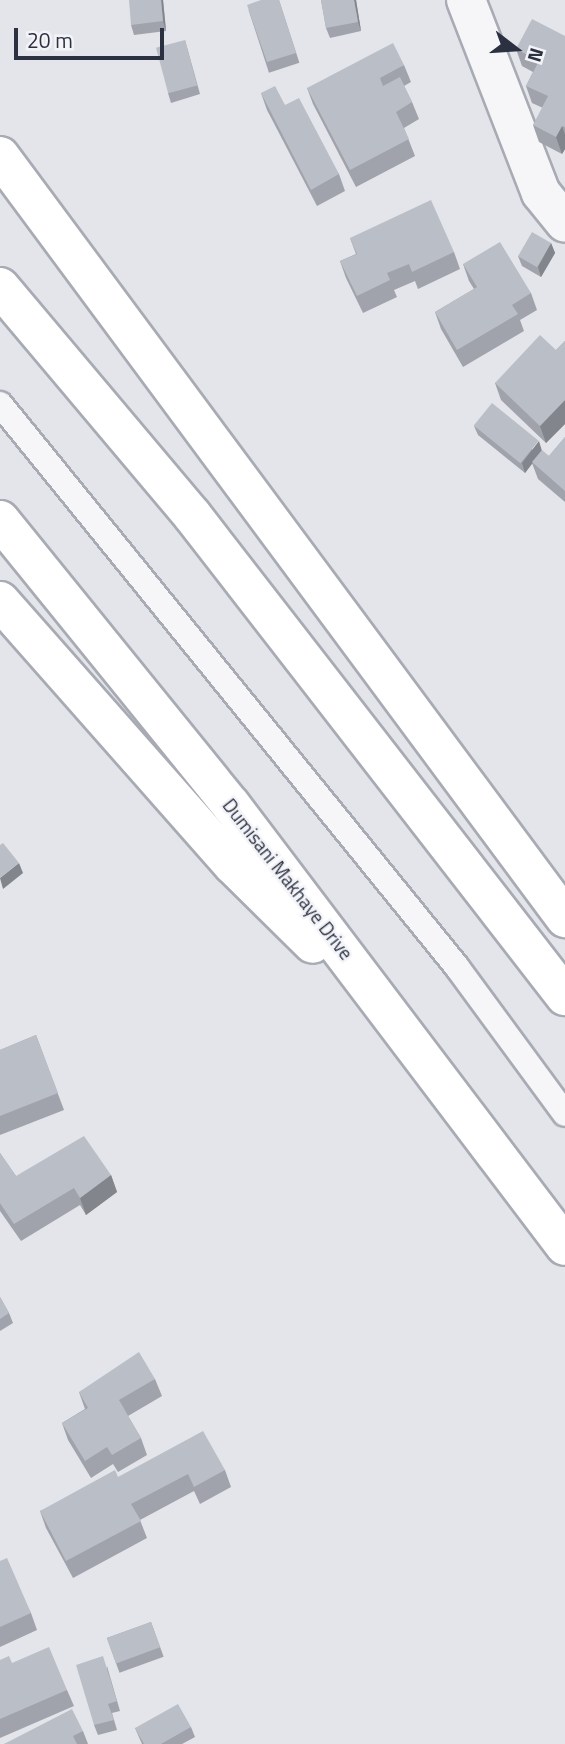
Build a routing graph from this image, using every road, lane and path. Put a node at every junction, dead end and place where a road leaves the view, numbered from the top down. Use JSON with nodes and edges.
{"nodes":[{"id":1,"x":466,"y":0,"type":"edge"},
{"id":2,"x":0,"y":156,"type":"edge"},
{"id":3,"x":565,"y":223,"type":"edge"},
{"id":4,"x":0,"y":286,"type":"edge"},
{"id":5,"x":0,"y":404,"type":"edge"},
{"id":6,"x":0,"y":520,"type":"edge"},
{"id":7,"x":0,"y":601,"type":"edge"},
{"id":8,"x":565,"y":918,"type":"edge"},
{"id":9,"x":565,"y":996,"type":"edge"},
{"id":10,"x":424,"y":1055,"type":"junction"},
{"id":11,"x":565,"y":1114,"type":"edge"},
{"id":12,"x":565,"y":1247,"type":"edge"}],
"edges":[{"from":1,"to":3,"type":"street"},
{"from":2,"to":8,"type":"main road"},
{"from":4,"to":9,"type":"main road"},
{"from":5,"to":11,"type":"lane"},
{"from":6,"to":10,"type":"main road","name":"Dumisani Makhaye Drive"},
{"from":7,"to":10,"type":"main road"},
{"from":10,"to":12,"type":"main road","name":"Dumisani Makhaye Drive"}]}
